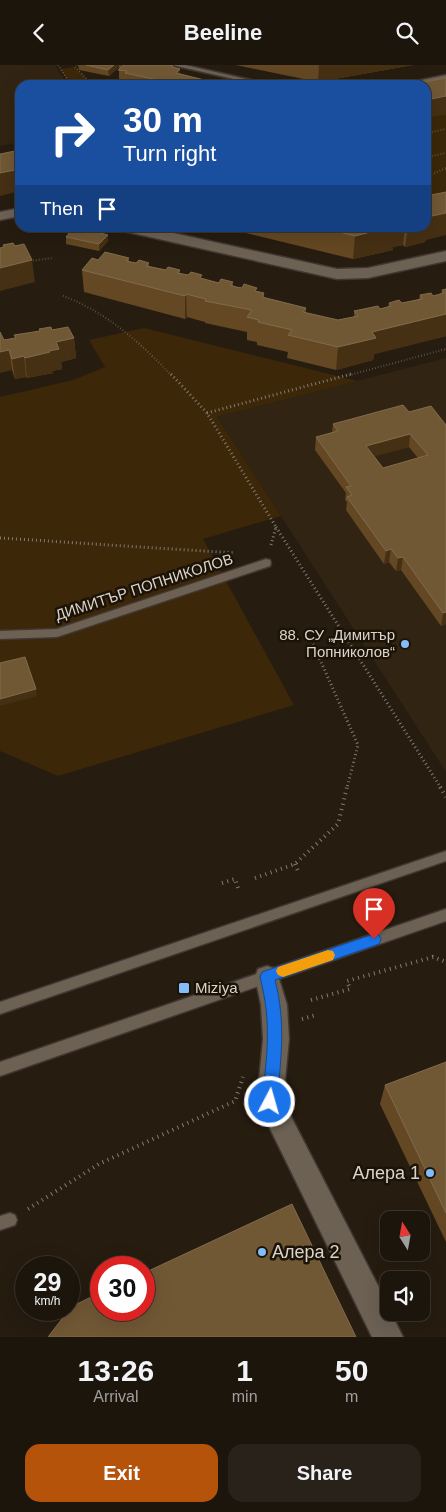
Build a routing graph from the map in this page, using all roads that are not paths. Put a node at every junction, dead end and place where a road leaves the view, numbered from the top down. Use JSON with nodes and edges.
{"nodes":[{"id":1,"x":175,"y":65,"type":"edge"},
{"id":2,"x":446,"y":77,"type":"edge"},
{"id":3,"x":246,"y":80,"type":"edge"},
{"id":4,"x":429,"y":80,"type":"edge"},
{"id":5,"x":15,"y":213,"type":"edge"},
{"id":6,"x":0,"y":216,"type":"edge"},
{"id":7,"x":146,"y":232,"type":"edge"},
{"id":8,"x":446,"y":256,"type":"edge"},
{"id":9,"x":266,"y":563,"type":"road end"},
{"id":10,"x":0,"y":635,"type":"edge"},
{"id":11,"x":446,"y":856,"type":"edge"},
{"id":12,"x":446,"y":915,"type":"edge"},
{"id":13,"x":267,"y":977,"type":"junction"},
{"id":14,"x":0,"y":1008,"type":"edge"},
{"id":15,"x":0,"y":1069,"type":"edge"},
{"id":16,"x":388,"y":1337,"type":"edge"}],
"edges":[{"from":1,"to":3,"type":"lane"},
{"from":2,"to":4,"type":"lane"},
{"from":5,"to":6,"type":"street"},
{"from":7,"to":8,"type":"street"},
{"from":9,"to":10,"type":"lane","name":"ДИМИТЪР ПОПНИКОЛОВ"},
{"from":11,"to":14,"type":"lane"},
{"from":12,"to":13,"type":"lane"},
{"from":13,"to":15,"type":"lane"},
{"from":13,"to":16,"type":"street"}]}
